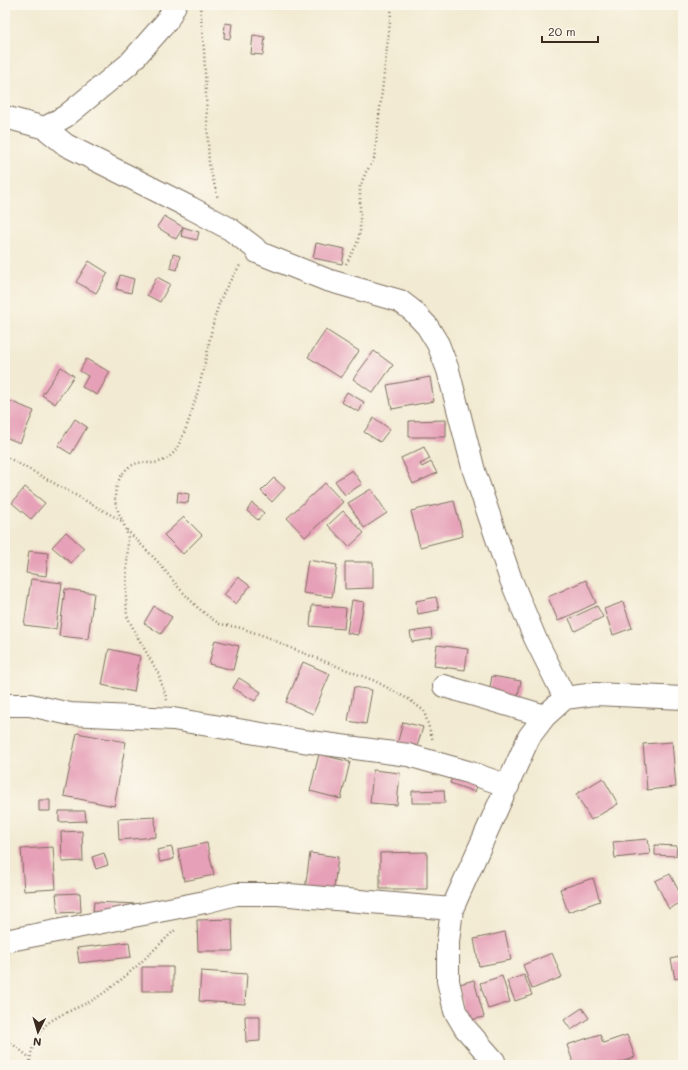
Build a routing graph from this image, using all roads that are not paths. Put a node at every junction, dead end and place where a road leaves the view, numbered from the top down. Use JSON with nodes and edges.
{"nodes":[{"id":1,"x":175,"y":5,"type":"edge"},
{"id":2,"x":5,"y":116,"type":"edge"},
{"id":3,"x":45,"y":128,"type":"junction"},
{"id":4,"x":444,"y":686,"type":"dead end"},
{"id":5,"x":565,"y":698,"type":"junction"},
{"id":6,"x":683,"y":698,"type":"edge"},
{"id":7,"x":5,"y":705,"type":"edge"},
{"id":8,"x":545,"y":716,"type":"junction"},
{"id":9,"x":508,"y":786,"type":"junction"},
{"id":10,"x":452,"y":909,"type":"junction"},
{"id":11,"x":5,"y":941,"type":"edge"},
{"id":12,"x":495,"y":1065,"type":"edge"}],
"edges":[{"from":1,"to":3,"type":"street"},
{"from":2,"to":3,"type":"street"},
{"from":3,"to":5,"type":"street"},
{"from":4,"to":8,"type":"street"},
{"from":5,"to":6,"type":"street"},
{"from":5,"to":8,"type":"street"},
{"from":7,"to":9,"type":"street"},
{"from":8,"to":9,"type":"street"},
{"from":9,"to":10,"type":"street"},
{"from":10,"to":11,"type":"street"},
{"from":10,"to":12,"type":"street"}]}
